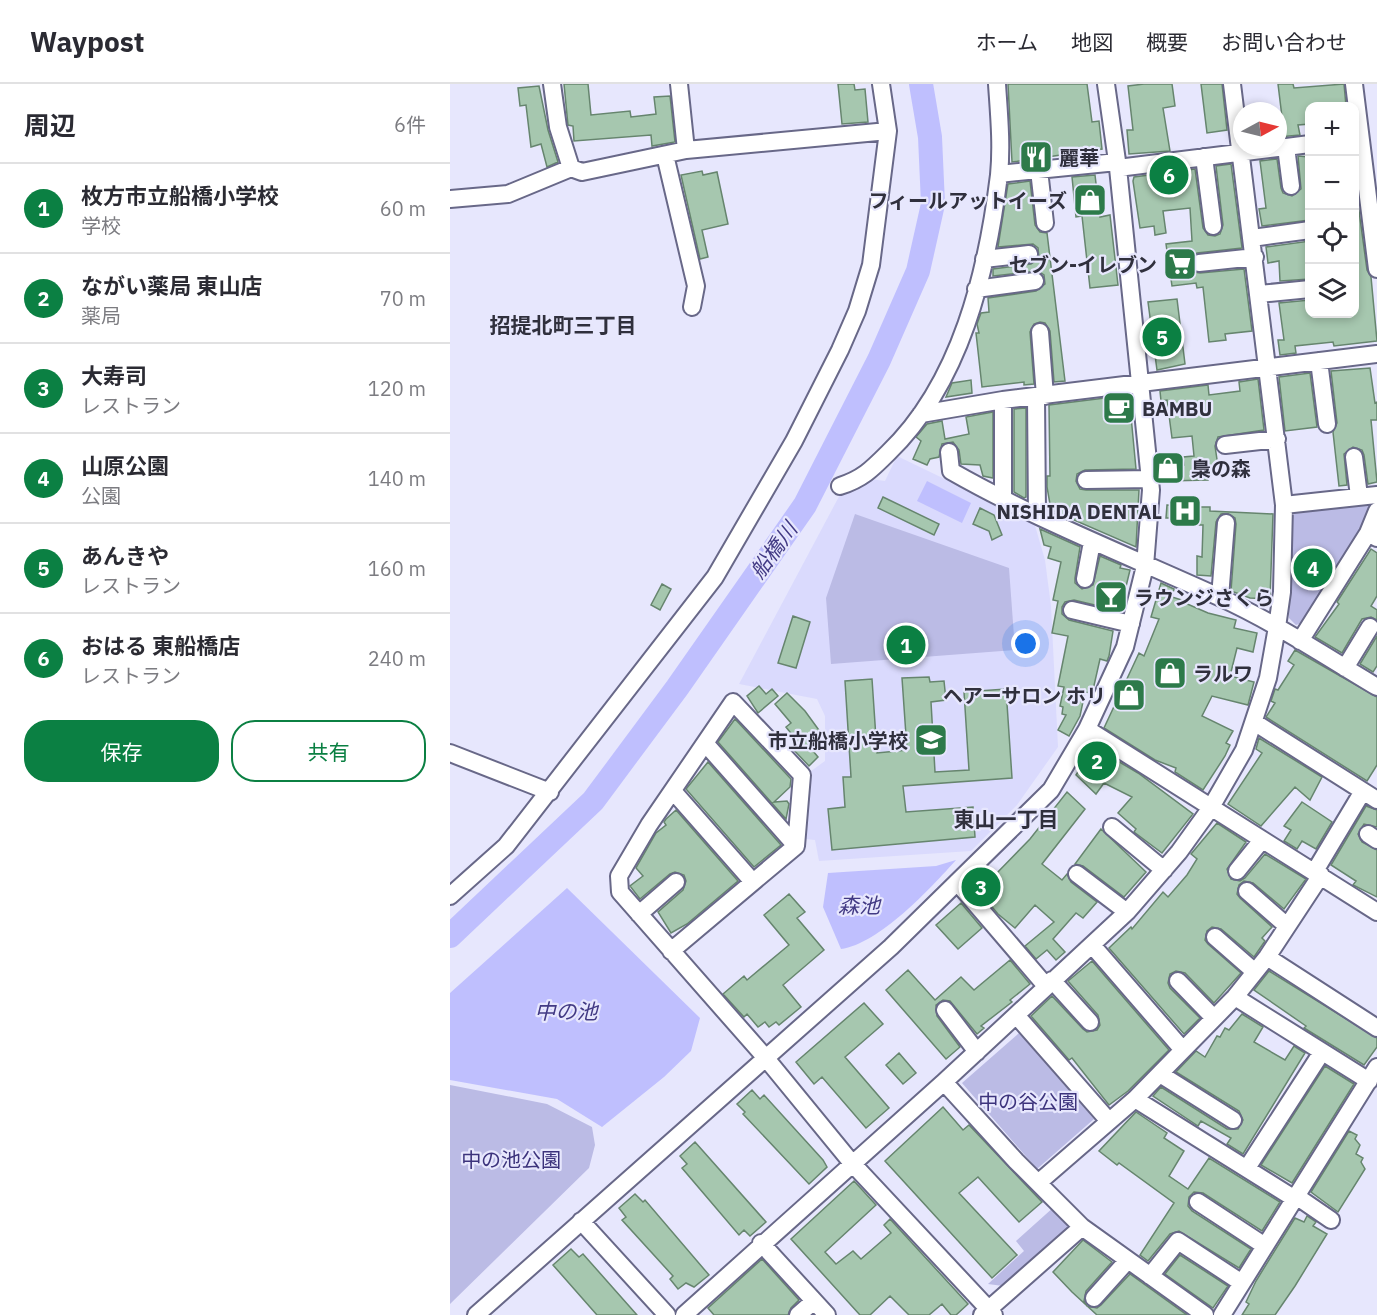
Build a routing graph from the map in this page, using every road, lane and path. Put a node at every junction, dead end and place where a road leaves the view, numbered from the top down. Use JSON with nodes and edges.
{"nodes":[{"id":1,"x":552,"y":84,"type":"edge"},
{"id":2,"x":679,"y":84,"type":"edge"},
{"id":3,"x":880,"y":84,"type":"edge"},
{"id":4,"x":997,"y":84,"type":"edge"},
{"id":5,"x":1106,"y":84,"type":"edge"},
{"id":6,"x":1232,"y":84,"type":"edge"},
{"id":7,"x":1354,"y":84,"type":"edge"},
{"id":8,"x":1235,"y":102,"type":"edge"},
{"id":9,"x":888,"y":131,"type":"junction"},
{"id":10,"x":1364,"y":137,"type":"edge"},
{"id":11,"x":1305,"y":145,"type":"edge"},
{"id":12,"x":1287,"y":147,"type":"edge"},
{"id":13,"x":686,"y":150,"type":"junction"},
{"id":14,"x":1233,"y":153,"type":"edge"},
{"id":15,"x":665,"y":155,"type":"junction"},
{"id":16,"x":1287,"y":155,"type":"edge"},
{"id":17,"x":1242,"y":156,"type":"edge"},
{"id":18,"x":1204,"y":157,"type":"junction"},
{"id":19,"x":1118,"y":165,"type":"junction"},
{"id":20,"x":571,"y":168,"type":"junction"},
{"id":21,"x":1039,"y":170,"type":"junction"},
{"id":22,"x":999,"y":174,"type":"junction"},
{"id":23,"x":1291,"y":186,"type":"dead end"},
{"id":24,"x":450,"y":199,"type":"edge"},
{"id":25,"x":1045,"y":223,"type":"dead end"},
{"id":26,"x":1213,"y":226,"type":"dead end"},
{"id":27,"x":1305,"y":231,"type":"edge"},
{"id":28,"x":1252,"y":238,"type":"junction"},
{"id":29,"x":1029,"y":254,"type":"dead end"},
{"id":30,"x":1255,"y":256,"type":"junction"},
{"id":31,"x":984,"y":259,"type":"junction"},
{"id":32,"x":1199,"y":263,"type":"dead end"},
{"id":33,"x":1377,"y":269,"type":"edge"},
{"id":34,"x":1035,"y":281,"type":"dead end"},
{"id":35,"x":976,"y":289,"type":"junction"},
{"id":36,"x":1305,"y":289,"type":"edge"},
{"id":37,"x":1259,"y":294,"type":"junction"},
{"id":38,"x":692,"y":307,"type":"dead end"},
{"id":39,"x":1040,"y":332,"type":"dead end"},
{"id":40,"x":1377,"y":354,"type":"edge"},
{"id":41,"x":1319,"y":361,"type":"junction"},
{"id":42,"x":1268,"y":368,"type":"junction"},
{"id":43,"x":1140,"y":383,"type":"junction"},
{"id":44,"x":1041,"y":396,"type":"junction"},
{"id":45,"x":1003,"y":400,"type":"junction"},
{"id":46,"x":921,"y":414,"type":"junction"},
{"id":47,"x":1327,"y":424,"type":"dead end"},
{"id":48,"x":1277,"y":439,"type":"junction"},
{"id":49,"x":1225,"y":445,"type":"dead end"},
{"id":50,"x":949,"y":452,"type":"dead end"},
{"id":51,"x":1354,"y":457,"type":"dead end"},
{"id":52,"x":1150,"y":479,"type":"junction"},
{"id":53,"x":1086,"y":480,"type":"dead end"},
{"id":54,"x":840,"y":486,"type":"dead end"},
{"id":55,"x":1377,"y":495,"type":"edge"},
{"id":56,"x":1359,"y":496,"type":"junction"},
{"id":57,"x":1003,"y":500,"type":"junction"},
{"id":58,"x":1284,"y":505,"type":"junction"},
{"id":59,"x":1377,"y":511,"type":"edge"},
{"id":60,"x":1037,"y":515,"type":"junction"},
{"id":61,"x":1226,"y":523,"type":"dead end"},
{"id":62,"x":1372,"y":536,"type":"edge"},
{"id":63,"x":1092,"y":542,"type":"junction"},
{"id":64,"x":1145,"y":566,"type":"junction"},
{"id":65,"x":1084,"y":579,"type":"dead end"},
{"id":66,"x":1220,"y":597,"type":"junction"},
{"id":67,"x":1072,"y":610,"type":"dead end"},
{"id":68,"x":1131,"y":624,"type":"junction"},
{"id":69,"x":1277,"y":627,"type":"junction"},
{"id":70,"x":1370,"y":627,"type":"dead end"},
{"id":71,"x":1300,"y":641,"type":"junction"},
{"id":72,"x":1345,"y":668,"type":"junction"},
{"id":73,"x":1377,"y":687,"type":"edge"},
{"id":74,"x":1254,"y":722,"type":"junction"},
{"id":75,"x":1087,"y":729,"type":"junction"},
{"id":76,"x":705,"y":743,"type":"junction"},
{"id":77,"x":450,"y":753,"type":"edge"},
{"id":78,"x":673,"y":791,"type":"junction"},
{"id":79,"x":550,"y":792,"type":"junction"},
{"id":80,"x":1370,"y":795,"type":"edge"},
{"id":81,"x":1210,"y":809,"type":"junction"},
{"id":82,"x":1112,"y":827,"type":"dead end"},
{"id":83,"x":1262,"y":840,"type":"junction"},
{"id":84,"x":796,"y":846,"type":"junction"},
{"id":85,"x":1164,"y":870,"type":"junction"},
{"id":86,"x":1237,"y":871,"type":"dead end"},
{"id":87,"x":1318,"y":873,"type":"junction"},
{"id":88,"x":1077,"y":874,"type":"dead end"},
{"id":89,"x":676,"y":882,"type":"dead end"},
{"id":90,"x":753,"y":882,"type":"junction"},
{"id":91,"x":957,"y":882,"type":"junction"},
{"id":92,"x":1248,"y":891,"type":"dead end"},
{"id":93,"x":450,"y":896,"type":"edge"},
{"id":94,"x":1127,"y":912,"type":"junction"},
{"id":95,"x":1377,"y":912,"type":"edge"},
{"id":96,"x":639,"y":915,"type":"junction"},
{"id":97,"x":1287,"y":926,"type":"junction"},
{"id":98,"x":1215,"y":937,"type":"dead end"},
{"id":99,"x":1092,"y":945,"type":"junction"},
{"id":100,"x":671,"y":951,"type":"junction"},
{"id":101,"x":1267,"y":957,"type":"junction"},
{"id":102,"x":1255,"y":972,"type":"junction"},
{"id":103,"x":1178,"y":981,"type":"dead end"},
{"id":104,"x":1049,"y":983,"type":"junction"},
{"id":105,"x":1235,"y":998,"type":"junction"},
{"id":106,"x":945,"y":1010,"type":"dead end"},
{"id":107,"x":1016,"y":1015,"type":"junction"},
{"id":108,"x":1214,"y":1018,"type":"junction"},
{"id":109,"x":1090,"y":1022,"type":"dead end"},
{"id":110,"x":1377,"y":1028,"type":"edge"},
{"id":111,"x":1183,"y":1050,"type":"junction"},
{"id":112,"x":977,"y":1052,"type":"junction"},
{"id":113,"x":1322,"y":1052,"type":"junction"},
{"id":114,"x":765,"y":1058,"type":"junction"},
{"id":115,"x":1160,"y":1074,"type":"junction"},
{"id":116,"x":1373,"y":1074,"type":"edge"},
{"id":117,"x":944,"y":1082,"type":"junction"},
{"id":118,"x":1135,"y":1099,"type":"junction"},
{"id":119,"x":1108,"y":1120,"type":"junction"},
{"id":120,"x":1233,"y":1120,"type":"dead end"},
{"id":121,"x":852,"y":1162,"type":"junction"},
{"id":122,"x":1247,"y":1168,"type":"junction"},
{"id":123,"x":1038,"y":1183,"type":"junction"},
{"id":124,"x":1295,"y":1198,"type":"junction"},
{"id":125,"x":1198,"y":1202,"type":"dead end"},
{"id":126,"x":1331,"y":1220,"type":"dead end"},
{"id":127,"x":581,"y":1221,"type":"junction"},
{"id":128,"x":1082,"y":1227,"type":"junction"},
{"id":129,"x":761,"y":1243,"type":"junction"},
{"id":130,"x":1265,"y":1246,"type":"junction"},
{"id":131,"x":1128,"y":1260,"type":"junction"},
{"id":132,"x":1150,"y":1276,"type":"junction"},
{"id":133,"x":1242,"y":1283,"type":"junction"},
{"id":134,"x":1094,"y":1298,"type":"dead end"},
{"id":135,"x":814,"y":1301,"type":"junction"},
{"id":136,"x":988,"y":1313,"type":"edge"},
{"id":137,"x":476,"y":1315,"type":"edge"},
{"id":138,"x":668,"y":1315,"type":"edge"},
{"id":139,"x":684,"y":1315,"type":"edge"},
{"id":140,"x":798,"y":1315,"type":"edge"},
{"id":141,"x":827,"y":1315,"type":"edge"},
{"id":142,"x":1205,"y":1315,"type":"edge"},
{"id":143,"x":1222,"y":1315,"type":"edge"}],
"edges":[{"from":1,"to":20,"type":"street"},
{"from":2,"to":13,"type":"street"},
{"from":3,"to":9,"type":"street"},
{"from":4,"to":22,"type":"street"},
{"from":5,"to":19,"type":"street"},
{"from":6,"to":8,"type":"street"},
{"from":7,"to":10,"type":"street"},
{"from":9,"to":13,"type":"street"},
{"from":9,"to":79,"type":"street"},
{"from":10,"to":33,"type":"street"},
{"from":11,"to":12,"type":"street"},
{"from":13,"to":15,"type":"street"},
{"from":14,"to":18,"type":"street"},
{"from":15,"to":20,"type":"street"},
{"from":15,"to":38,"type":"street"},
{"from":16,"to":23,"type":"street"},
{"from":17,"to":28,"type":"street"},
{"from":18,"to":19,"type":"street"},
{"from":18,"to":26,"type":"street"},
{"from":19,"to":21,"type":"street"},
{"from":19,"to":43,"type":"street"},
{"from":20,"to":24,"type":"street"},
{"from":21,"to":22,"type":"street"},
{"from":21,"to":25,"type":"street"},
{"from":22,"to":31,"type":"street"},
{"from":27,"to":28,"type":"street"},
{"from":28,"to":30,"type":"street"},
{"from":29,"to":31,"type":"street"},
{"from":30,"to":32,"type":"street"},
{"from":30,"to":37,"type":"street"},
{"from":31,"to":35,"type":"street"},
{"from":34,"to":35,"type":"street"},
{"from":35,"to":46,"type":"street"},
{"from":36,"to":37,"type":"street"},
{"from":37,"to":42,"type":"street"},
{"from":39,"to":44,"type":"street"},
{"from":40,"to":41,"type":"street"},
{"from":41,"to":42,"type":"street"},
{"from":41,"to":47,"type":"street"},
{"from":42,"to":43,"type":"street"},
{"from":42,"to":48,"type":"street"},
{"from":43,"to":44,"type":"street"},
{"from":43,"to":52,"type":"street"},
{"from":44,"to":45,"type":"street"},
{"from":44,"to":60,"type":"street"},
{"from":45,"to":46,"type":"street"},
{"from":45,"to":57,"type":"street"},
{"from":46,"to":54,"type":"street"},
{"from":48,"to":49,"type":"street"},
{"from":48,"to":58,"type":"street"},
{"from":50,"to":57,"type":"street"},
{"from":51,"to":56,"type":"street"},
{"from":52,"to":53,"type":"street"},
{"from":52,"to":64,"type":"street"},
{"from":55,"to":56,"type":"street"},
{"from":56,"to":58,"type":"street"},
{"from":57,"to":60,"type":"street"},
{"from":58,"to":69,"type":"street"},
{"from":59,"to":62,"type":"street"},
{"from":60,"to":63,"type":"street"},
{"from":61,"to":66,"type":"street"},
{"from":62,"to":71,"type":"street"},
{"from":63,"to":64,"type":"street"},
{"from":63,"to":65,"type":"street"},
{"from":64,"to":66,"type":"street"},
{"from":64,"to":68,"type":"street"},
{"from":66,"to":69,"type":"street"},
{"from":67,"to":68,"type":"street"},
{"from":68,"to":75,"type":"street"},
{"from":69,"to":71,"type":"street"},
{"from":69,"to":74,"type":"street"},
{"from":70,"to":72,"type":"street"},
{"from":71,"to":72,"type":"street"},
{"from":72,"to":73,"type":"street"},
{"from":74,"to":80,"type":"street"},
{"from":74,"to":81,"type":"street"},
{"from":75,"to":81,"type":"street"},
{"from":75,"to":91,"type":"street"},
{"from":76,"to":78,"type":"street"},
{"from":76,"to":84,"type":"street"},
{"from":76,"to":84,"type":"street"},
{"from":77,"to":79,"type":"street"},
{"from":78,"to":90,"type":"street"},
{"from":78,"to":96,"type":"street"},
{"from":79,"to":93,"type":"street"},
{"from":80,"to":87,"type":"street"},
{"from":81,"to":83,"type":"street"},
{"from":81,"to":85,"type":"street"},
{"from":82,"to":85,"type":"street"},
{"from":83,"to":86,"type":"street"},
{"from":83,"to":87,"type":"street"},
{"from":84,"to":90,"type":"street"},
{"from":85,"to":94,"type":"street"},
{"from":87,"to":95,"type":"street"},
{"from":87,"to":97,"type":"street"},
{"from":88,"to":94,"type":"street"},
{"from":89,"to":96,"type":"street"},
{"from":90,"to":100,"type":"street"},
{"from":91,"to":104,"type":"street"},
{"from":91,"to":114,"type":"street"},
{"from":92,"to":97,"type":"street"},
{"from":94,"to":99,"type":"street"},
{"from":96,"to":100,"type":"street"},
{"from":97,"to":101,"type":"street"},
{"from":98,"to":102,"type":"street"},
{"from":99,"to":104,"type":"street"},
{"from":99,"to":111,"type":"street"},
{"from":100,"to":114,"type":"street"},
{"from":101,"to":102,"type":"street"},
{"from":101,"to":110,"type":"street"},
{"from":102,"to":105,"type":"street"},
{"from":103,"to":108,"type":"street"},
{"from":104,"to":107,"type":"street"},
{"from":104,"to":109,"type":"street"},
{"from":105,"to":108,"type":"street"},
{"from":105,"to":113,"type":"street"},
{"from":106,"to":112,"type":"street"},
{"from":107,"to":112,"type":"street"},
{"from":107,"to":119,"type":"street"},
{"from":108,"to":111,"type":"street"},
{"from":111,"to":115,"type":"street"},
{"from":112,"to":117,"type":"street"},
{"from":113,"to":116,"type":"street"},
{"from":113,"to":122,"type":"street"},
{"from":114,"to":121,"type":"street"},
{"from":114,"to":127,"type":"street"},
{"from":115,"to":118,"type":"street"},
{"from":115,"to":120,"type":"street"},
{"from":116,"to":124,"type":"street"},
{"from":117,"to":121,"type":"street"},
{"from":117,"to":123,"type":"street"},
{"from":118,"to":119,"type":"street"},
{"from":118,"to":122,"type":"street"},
{"from":119,"to":123,"type":"street"},
{"from":121,"to":129,"type":"street"},
{"from":121,"to":136,"type":"street"},
{"from":122,"to":124,"type":"street"},
{"from":123,"to":128,"type":"street"},
{"from":124,"to":126,"type":"street"},
{"from":124,"to":130,"type":"street"},
{"from":125,"to":130,"type":"street"},
{"from":127,"to":137,"type":"street"},
{"from":127,"to":138,"type":"street"},
{"from":128,"to":131,"type":"street"},
{"from":128,"to":136,"type":"street"},
{"from":129,"to":135,"type":"street"},
{"from":129,"to":139,"type":"street"},
{"from":130,"to":133,"type":"street"},
{"from":131,"to":132,"type":"street"},
{"from":131,"to":134,"type":"street"},
{"from":132,"to":133,"type":"street"},
{"from":132,"to":142,"type":"street"},
{"from":133,"to":143,"type":"street"},
{"from":135,"to":140,"type":"street"},
{"from":135,"to":141,"type":"street"}]}
